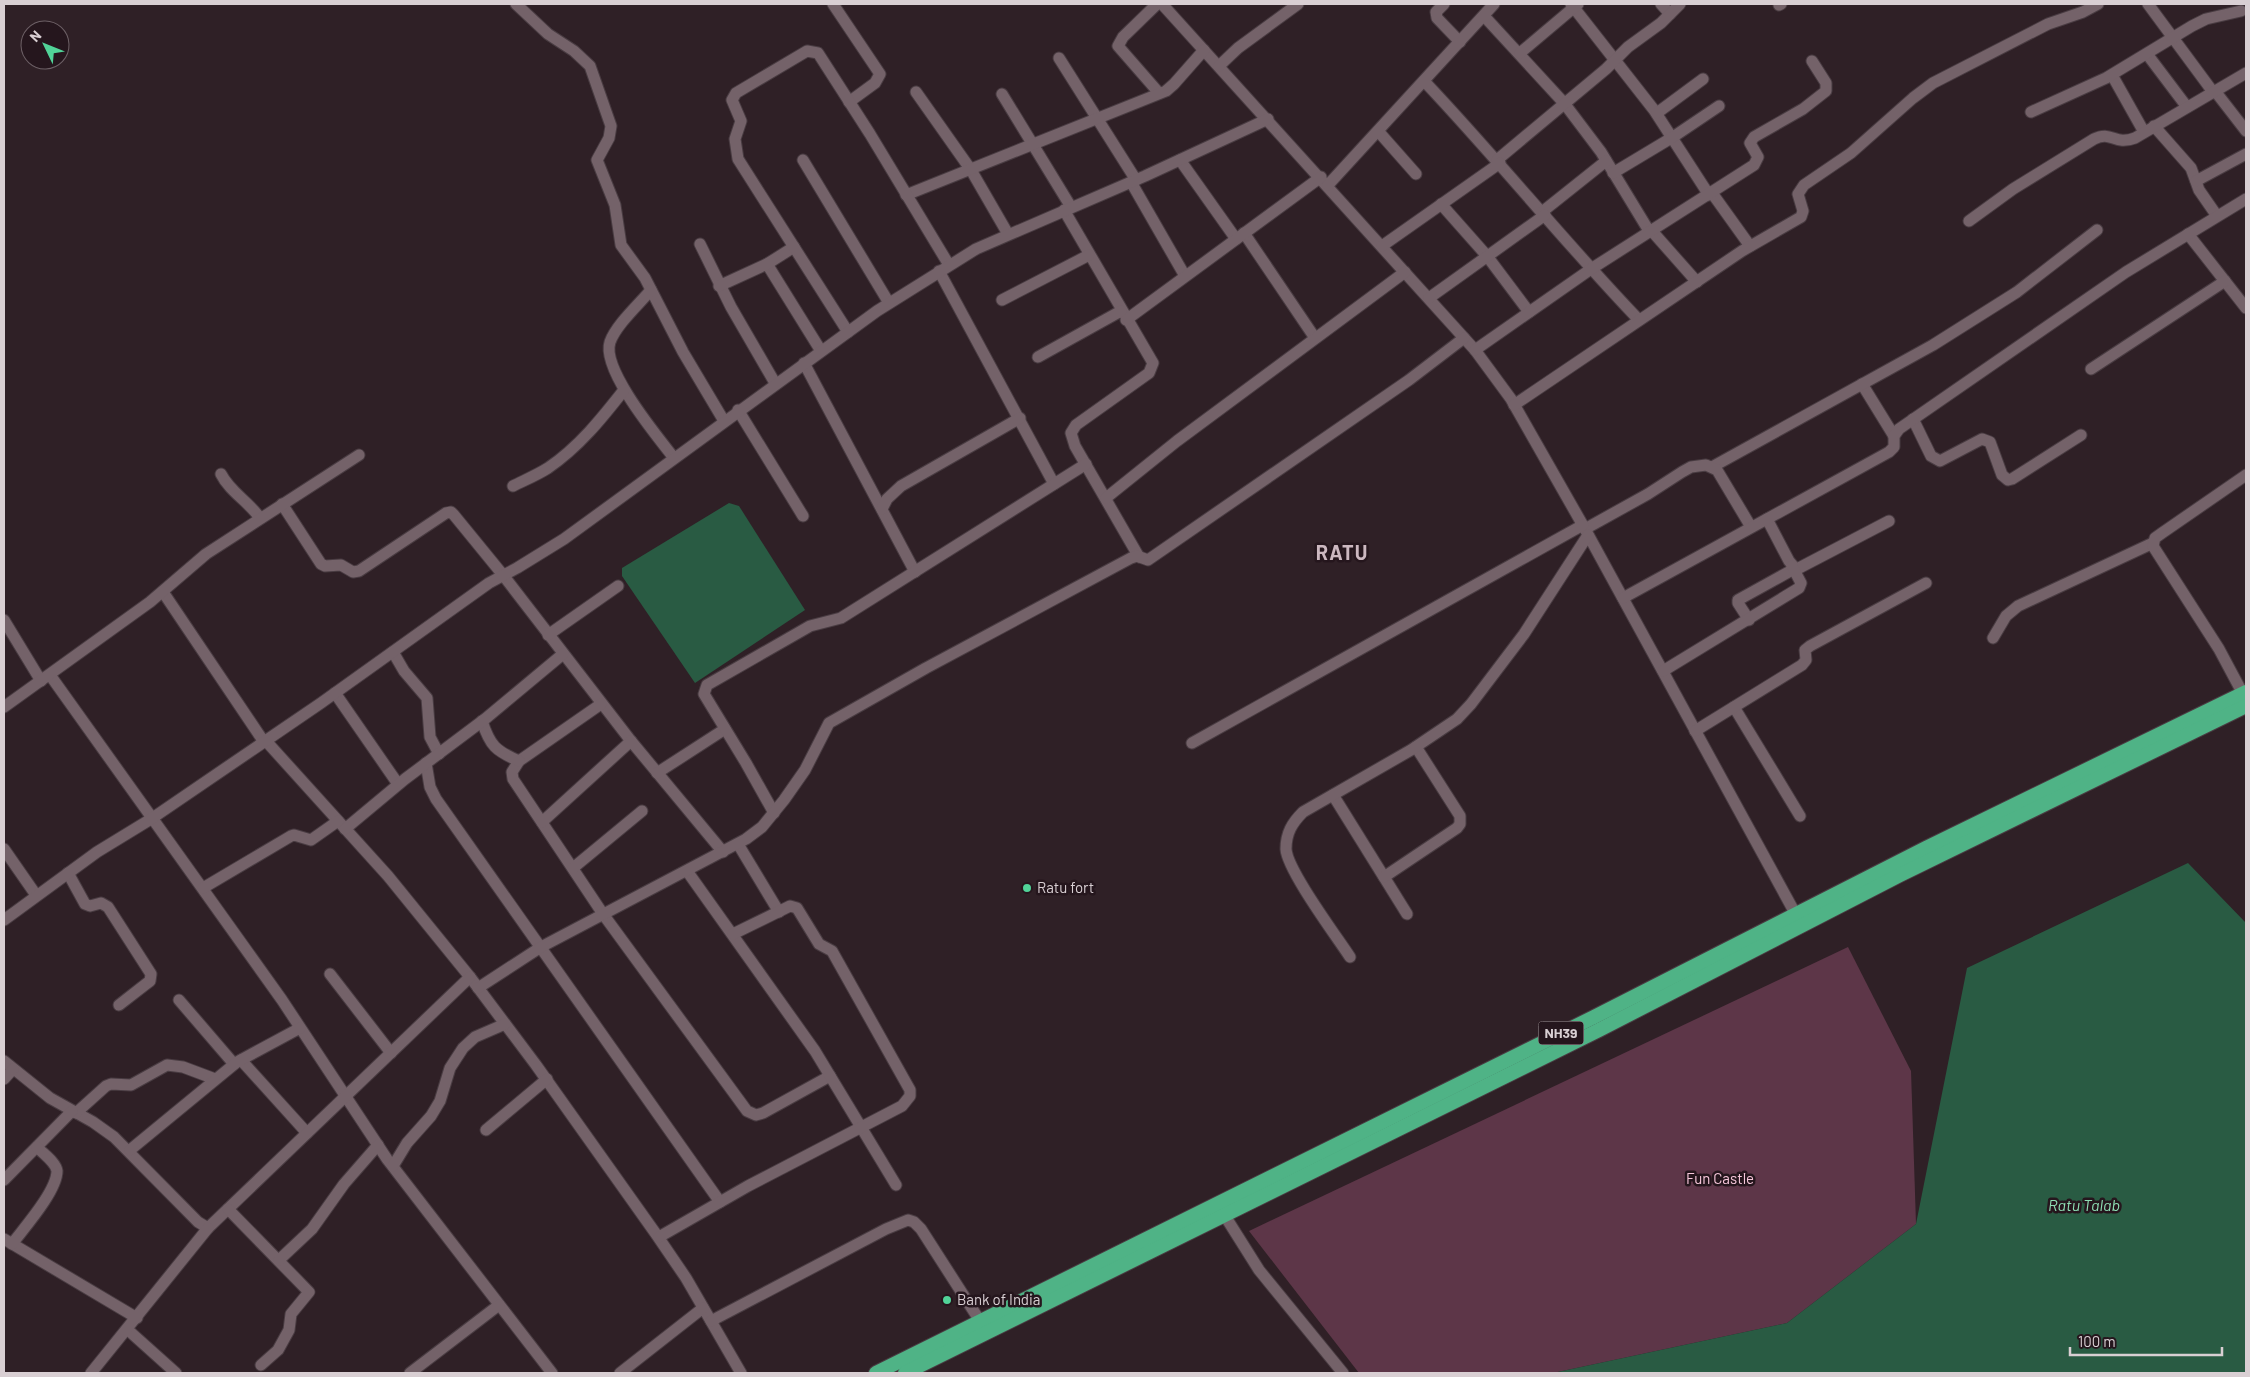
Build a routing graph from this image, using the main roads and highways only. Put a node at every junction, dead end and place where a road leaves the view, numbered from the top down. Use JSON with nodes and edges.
{"nodes":[{"id":1,"x":2245,"y":698,"type":"edge"},
{"id":2,"x":876,"y":1373,"type":"edge"},
{"id":3,"x":905,"y":1373,"type":"edge"}],
"edges":[{"from":1,"to":2,"type":"highway","number":"NH39"},
{"from":1,"to":3,"type":"highway","number":"NH39"}]}
